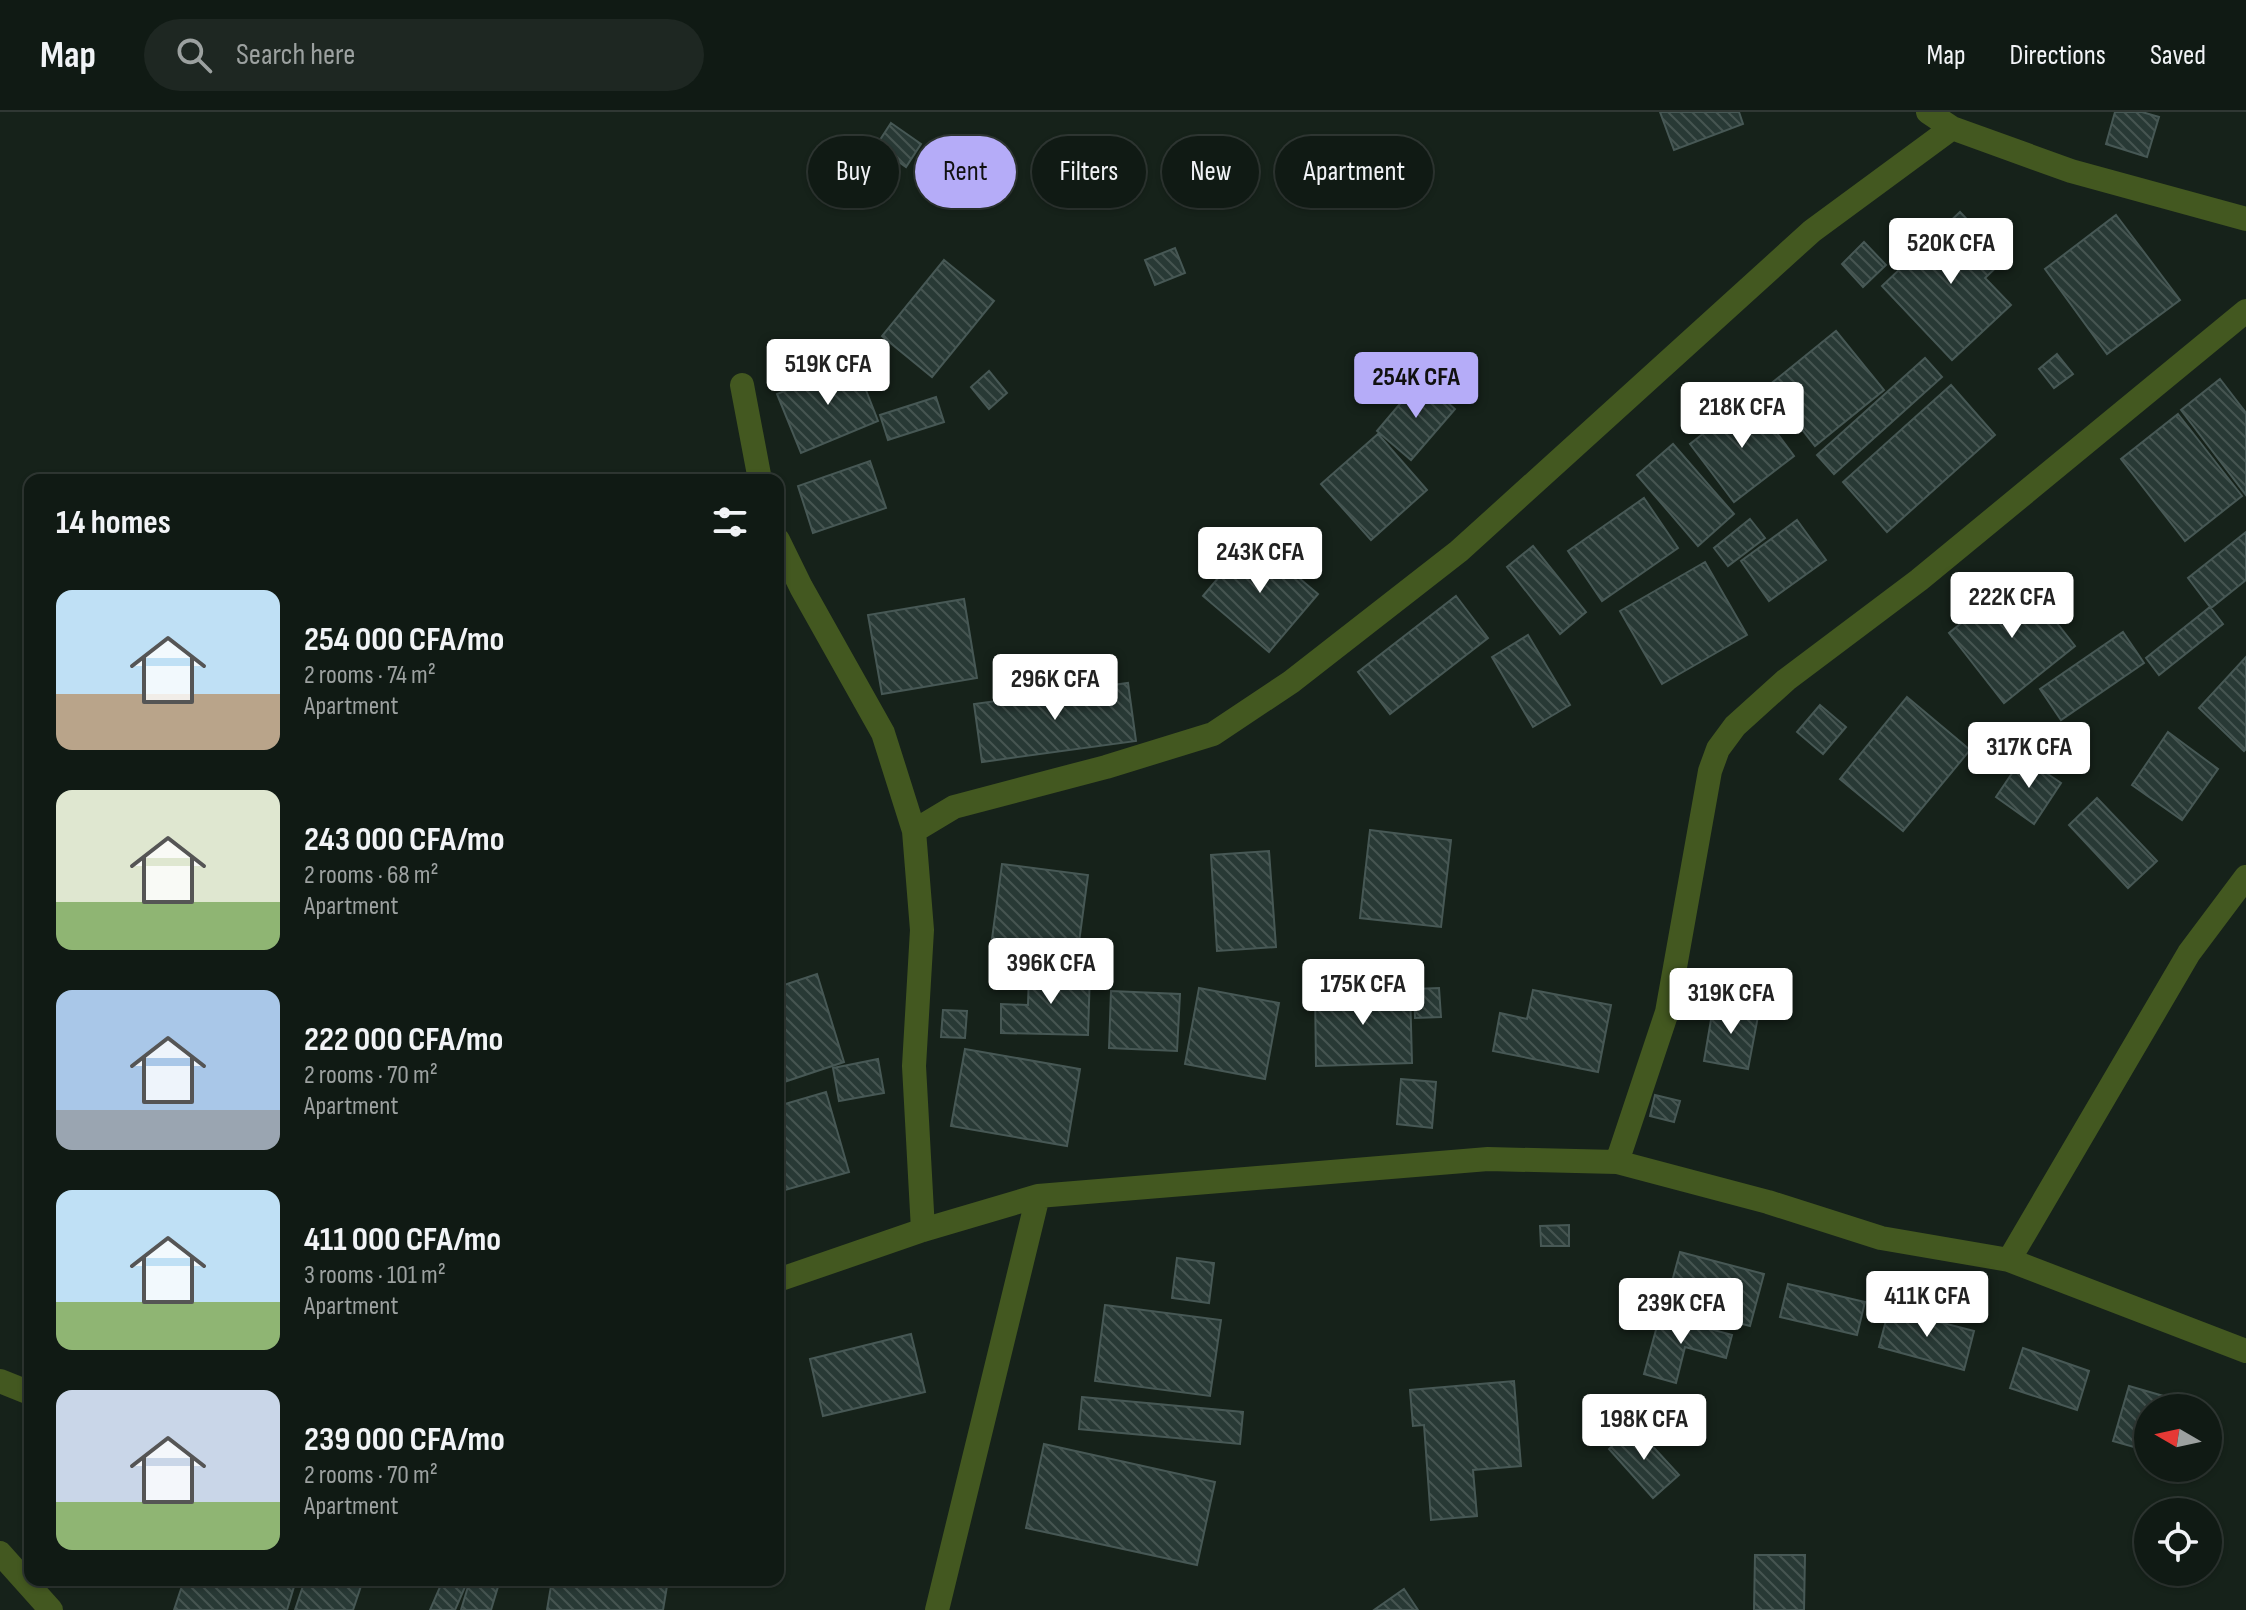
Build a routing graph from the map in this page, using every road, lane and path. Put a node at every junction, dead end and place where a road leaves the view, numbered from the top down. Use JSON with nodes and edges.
{"nodes":[{"id":1,"x":1928,"y":112,"type":"edge"},
{"id":2,"x":1952,"y":128,"type":"junction"},
{"id":3,"x":2246,"y":219,"type":"edge"},
{"id":4,"x":2246,"y":311,"type":"edge"},
{"id":5,"x":742,"y":385,"type":"dead end"},
{"id":6,"x":759,"y":474,"type":"edge"},
{"id":7,"x":784,"y":552,"type":"edge"},
{"id":8,"x":914,"y":831,"type":"junction"},
{"id":9,"x":2246,"y":877,"type":"edge"},
{"id":10,"x":1617,"y":1162,"type":"junction"},
{"id":11,"x":1038,"y":1196,"type":"junction"},
{"id":12,"x":923,"y":1230,"type":"junction"},
{"id":13,"x":2009,"y":1260,"type":"junction"},
{"id":14,"x":784,"y":1278,"type":"edge"},
{"id":15,"x":2246,"y":1351,"type":"edge"},
{"id":16,"x":0,"y":1381,"type":"edge"},
{"id":17,"x":24,"y":1391,"type":"edge"},
{"id":18,"x":0,"y":1553,"type":"edge"},
{"id":19,"x":24,"y":1580,"type":"edge"},
{"id":20,"x":30,"y":1586,"type":"edge"},
{"id":21,"x":51,"y":1610,"type":"edge"},
{"id":22,"x":937,"y":1610,"type":"edge"}],
"edges":[{"from":1,"to":2,"type":"street"},
{"from":2,"to":3,"type":"street"},
{"from":2,"to":8,"type":"street"},
{"from":4,"to":10,"type":"street"},
{"from":5,"to":6,"type":"street"},
{"from":7,"to":8,"type":"street"},
{"from":8,"to":12,"type":"street"},
{"from":9,"to":13,"type":"street"},
{"from":10,"to":11,"type":"street"},
{"from":10,"to":13,"type":"street"},
{"from":11,"to":12,"type":"street"},
{"from":11,"to":22,"type":"street"},
{"from":12,"to":14,"type":"street"},
{"from":13,"to":15,"type":"street"},
{"from":16,"to":17,"type":"street"},
{"from":18,"to":19,"type":"street"},
{"from":20,"to":21,"type":"street"}]}
